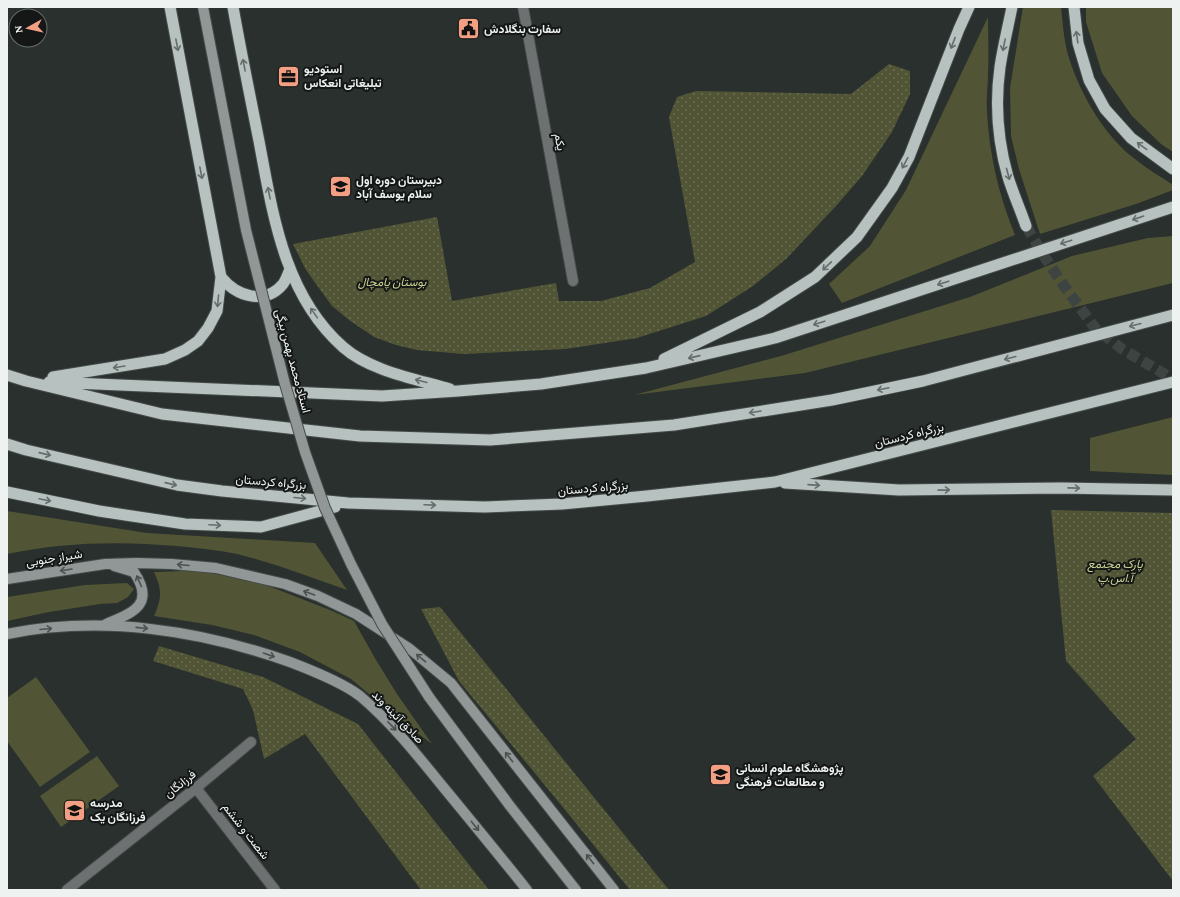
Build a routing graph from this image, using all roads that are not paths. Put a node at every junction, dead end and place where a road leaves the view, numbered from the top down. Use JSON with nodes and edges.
{"nodes":[{"id":1,"x":170,"y":7,"type":"edge"},
{"id":2,"x":203,"y":7,"type":"edge"},
{"id":3,"x":233,"y":7,"type":"edge"},
{"id":4,"x":523,"y":7,"type":"edge"},
{"id":5,"x":969,"y":7,"type":"edge"},
{"id":6,"x":1012,"y":7,"type":"edge"},
{"id":7,"x":1074,"y":7,"type":"edge"},
{"id":8,"x":1173,"y":169,"type":"edge"},
{"id":9,"x":1173,"y":206,"type":"edge"},
{"id":10,"x":1026,"y":226,"type":"tunnel mouth"},
{"id":11,"x":290,"y":270,"type":"junction"},
{"id":12,"x":220,"y":277,"type":"junction"},
{"id":13,"x":573,"y":281,"type":"dead end"},
{"id":14,"x":1173,"y":315,"type":"edge"},
{"id":15,"x":646,"y":368,"type":"junction"},
{"id":16,"x":7,"y":375,"type":"edge"},
{"id":17,"x":26,"y":381,"type":"junction"},
{"id":18,"x":1173,"y":382,"type":"edge"},
{"id":19,"x":458,"y":391,"type":"junction"},
{"id":20,"x":7,"y":444,"type":"edge"},
{"id":21,"x":775,"y":482,"type":"junction"},
{"id":22,"x":1173,"y":490,"type":"edge"},
{"id":23,"x":7,"y":492,"type":"edge"},
{"id":24,"x":348,"y":503,"type":"junction"},
{"id":25,"x":105,"y":564,"type":"junction"},
{"id":26,"x":7,"y":579,"type":"edge"},
{"id":27,"x":103,"y":625,"type":"junction"},
{"id":28,"x":7,"y":634,"type":"edge"},
{"id":29,"x":251,"y":742,"type":"dead end"},
{"id":30,"x":196,"y":788,"type":"junction"},
{"id":31,"x":67,"y":890,"type":"edge"},
{"id":32,"x":275,"y":890,"type":"edge"},
{"id":33,"x":527,"y":890,"type":"edge"},
{"id":34,"x":576,"y":890,"type":"edge"},
{"id":35,"x":614,"y":890,"type":"edge"}],
"edges":[{"from":1,"to":12,"type":"highway","one_way":true},
{"from":2,"to":34,"type":"main road","name":"استاد محمد بهمن بیگی","bridge":true},
{"from":11,"to":3,"type":"highway","one_way":true},
{"from":4,"to":13,"type":"street","name":"یکم"},
{"from":5,"to":15,"type":"highway","one_way":true},
{"from":6,"to":10,"type":"highway","one_way":true},
{"from":8,"to":7,"type":"highway","one_way":true},
{"from":9,"to":15,"type":"highway","one_way":true},
{"from":11,"to":12,"type":"highway"},
{"from":19,"to":11,"type":"highway","one_way":true},
{"from":12,"to":17,"type":"highway","one_way":true},
{"from":14,"to":17,"type":"highway","one_way":true},
{"from":15,"to":19,"type":"highway"},
{"from":16,"to":17,"type":"highway"},
{"from":17,"to":19,"type":"highway"},
{"from":18,"to":21,"type":"highway","name":"بزرگراه کردستان"},
{"from":20,"to":24,"type":"highway","name":"بزرگراه کردستان","one_way":true},
{"from":21,"to":22,"type":"highway","one_way":true},
{"from":24,"to":21,"type":"highway","name":"بزرگراه کردستان","one_way":true},
{"from":23,"to":24,"type":"highway","one_way":true},
{"from":25,"to":26,"type":"main road","name":"شیراز جنوبی","one_way":true},
{"from":27,"to":25,"type":"main road","one_way":true},
{"from":35,"to":25,"type":"main road","name":"شیراز جنوبی","one_way":true},
{"from":28,"to":27,"type":"main road","one_way":true},
{"from":27,"to":33,"type":"main road","name":"صادق آئینه وند","one_way":true},
{"from":29,"to":30,"type":"street","name":"فرزانگان"},
{"from":30,"to":31,"type":"street","name":"فرزانگان"},
{"from":30,"to":32,"type":"street","name":"شصت و ششم"}]}
